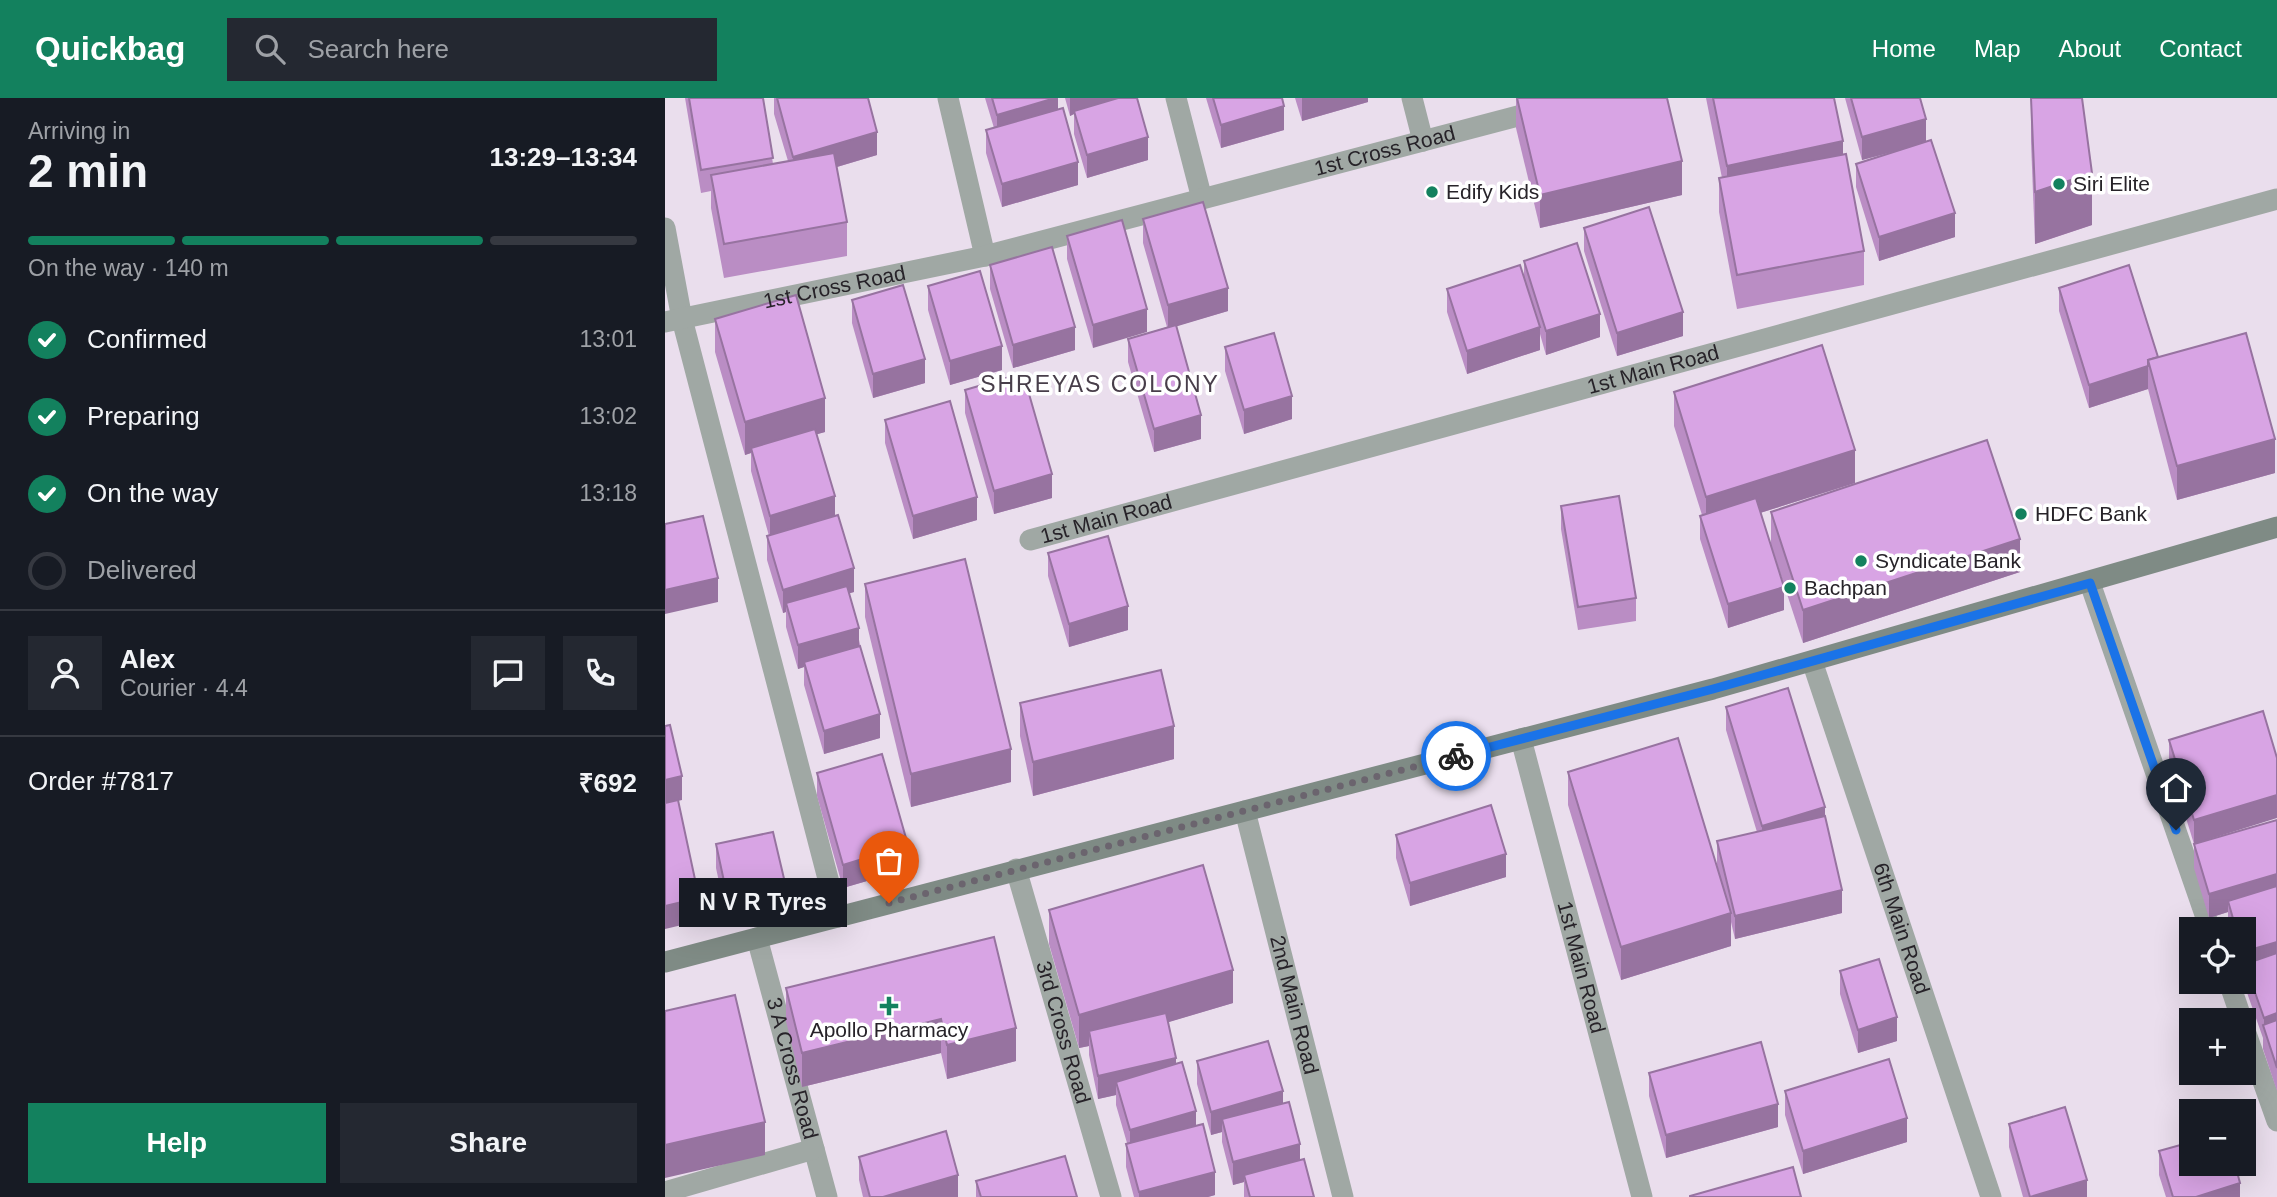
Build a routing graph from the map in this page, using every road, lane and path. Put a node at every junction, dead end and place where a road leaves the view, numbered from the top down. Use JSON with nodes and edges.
{"nodes":[{"id":1,"x":948,"y":98,"type":"edge"},
{"id":2,"x":1176,"y":98,"type":"edge"},
{"id":3,"x":1412,"y":98,"type":"edge"},
{"id":4,"x":1586,"y":98,"type":"edge"},
{"id":5,"x":1423,"y":141,"type":"junction"},
{"id":6,"x":1202,"y":199,"type":"junction"},
{"id":7,"x":2277,"y":199,"type":"edge"},
{"id":8,"x":665,"y":228,"type":"edge"},
{"id":9,"x":985,"y":256,"type":"junction"},
{"id":10,"x":673,"y":321,"type":"edge"},
{"id":11,"x":2277,"y":527,"type":"edge"},
{"id":12,"x":1030,"y":540,"type":"dead end"},
{"id":13,"x":2090,"y":583,"type":"junction"},
{"id":14,"x":1812,"y":661,"type":"junction"},
{"id":15,"x":1521,"y":739,"type":"junction"},
{"id":16,"x":1245,"y":811,"type":"junction"},
{"id":17,"x":1016,"y":869,"type":"junction"},
{"id":18,"x":838,"y":917,"type":"junction"},
{"id":19,"x":2206,"y":917,"type":"edge"},
{"id":20,"x":757,"y":938,"type":"junction"},
{"id":21,"x":665,"y":962,"type":"edge"},
{"id":22,"x":2256,"y":1060,"type":"edge"},
{"id":23,"x":2277,"y":1121,"type":"edge"},
{"id":24,"x":814,"y":1149,"type":"junction"},
{"id":25,"x":665,"y":1192,"type":"edge"},
{"id":26,"x":827,"y":1197,"type":"edge"},
{"id":27,"x":1111,"y":1197,"type":"edge"},
{"id":28,"x":1343,"y":1197,"type":"edge"},
{"id":29,"x":1642,"y":1197,"type":"edge"},
{"id":30,"x":1991,"y":1197,"type":"edge"}],
"edges":[{"from":1,"to":9,"type":"street"},
{"from":2,"to":6,"type":"street"},
{"from":3,"to":5,"type":"street"},
{"from":4,"to":5,"type":"street","name":"1st Cross Road"},
{"from":5,"to":6,"type":"street","name":"1st Cross Road"},
{"from":6,"to":9,"type":"street","name":"1st Cross Road"},
{"from":7,"to":12,"type":"street","name":"1st Main Road"},
{"from":8,"to":10,"type":"street"},
{"from":9,"to":10,"type":"street","name":"1st Cross Road"},
{"from":10,"to":18,"type":"street"},
{"from":11,"to":13,"type":"main road"},
{"from":13,"to":14,"type":"main road"},
{"from":13,"to":19,"type":"street"},
{"from":14,"to":15,"type":"main road"},
{"from":14,"to":30,"type":"street","name":"6th Main Road"},
{"from":15,"to":16,"type":"main road"},
{"from":15,"to":29,"type":"street","name":"1st Main Road"},
{"from":16,"to":17,"type":"main road"},
{"from":16,"to":28,"type":"street","name":"2nd Main Road"},
{"from":17,"to":18,"type":"main road"},
{"from":17,"to":27,"type":"street","name":"3rd Cross Road"},
{"from":18,"to":20,"type":"main road"},
{"from":20,"to":21,"type":"main road"},
{"from":20,"to":24,"type":"street","name":"3 A Cross Road"},
{"from":22,"to":23,"type":"street"},
{"from":24,"to":25,"type":"street"},
{"from":24,"to":26,"type":"street","name":"3 A Cross Road"}]}
